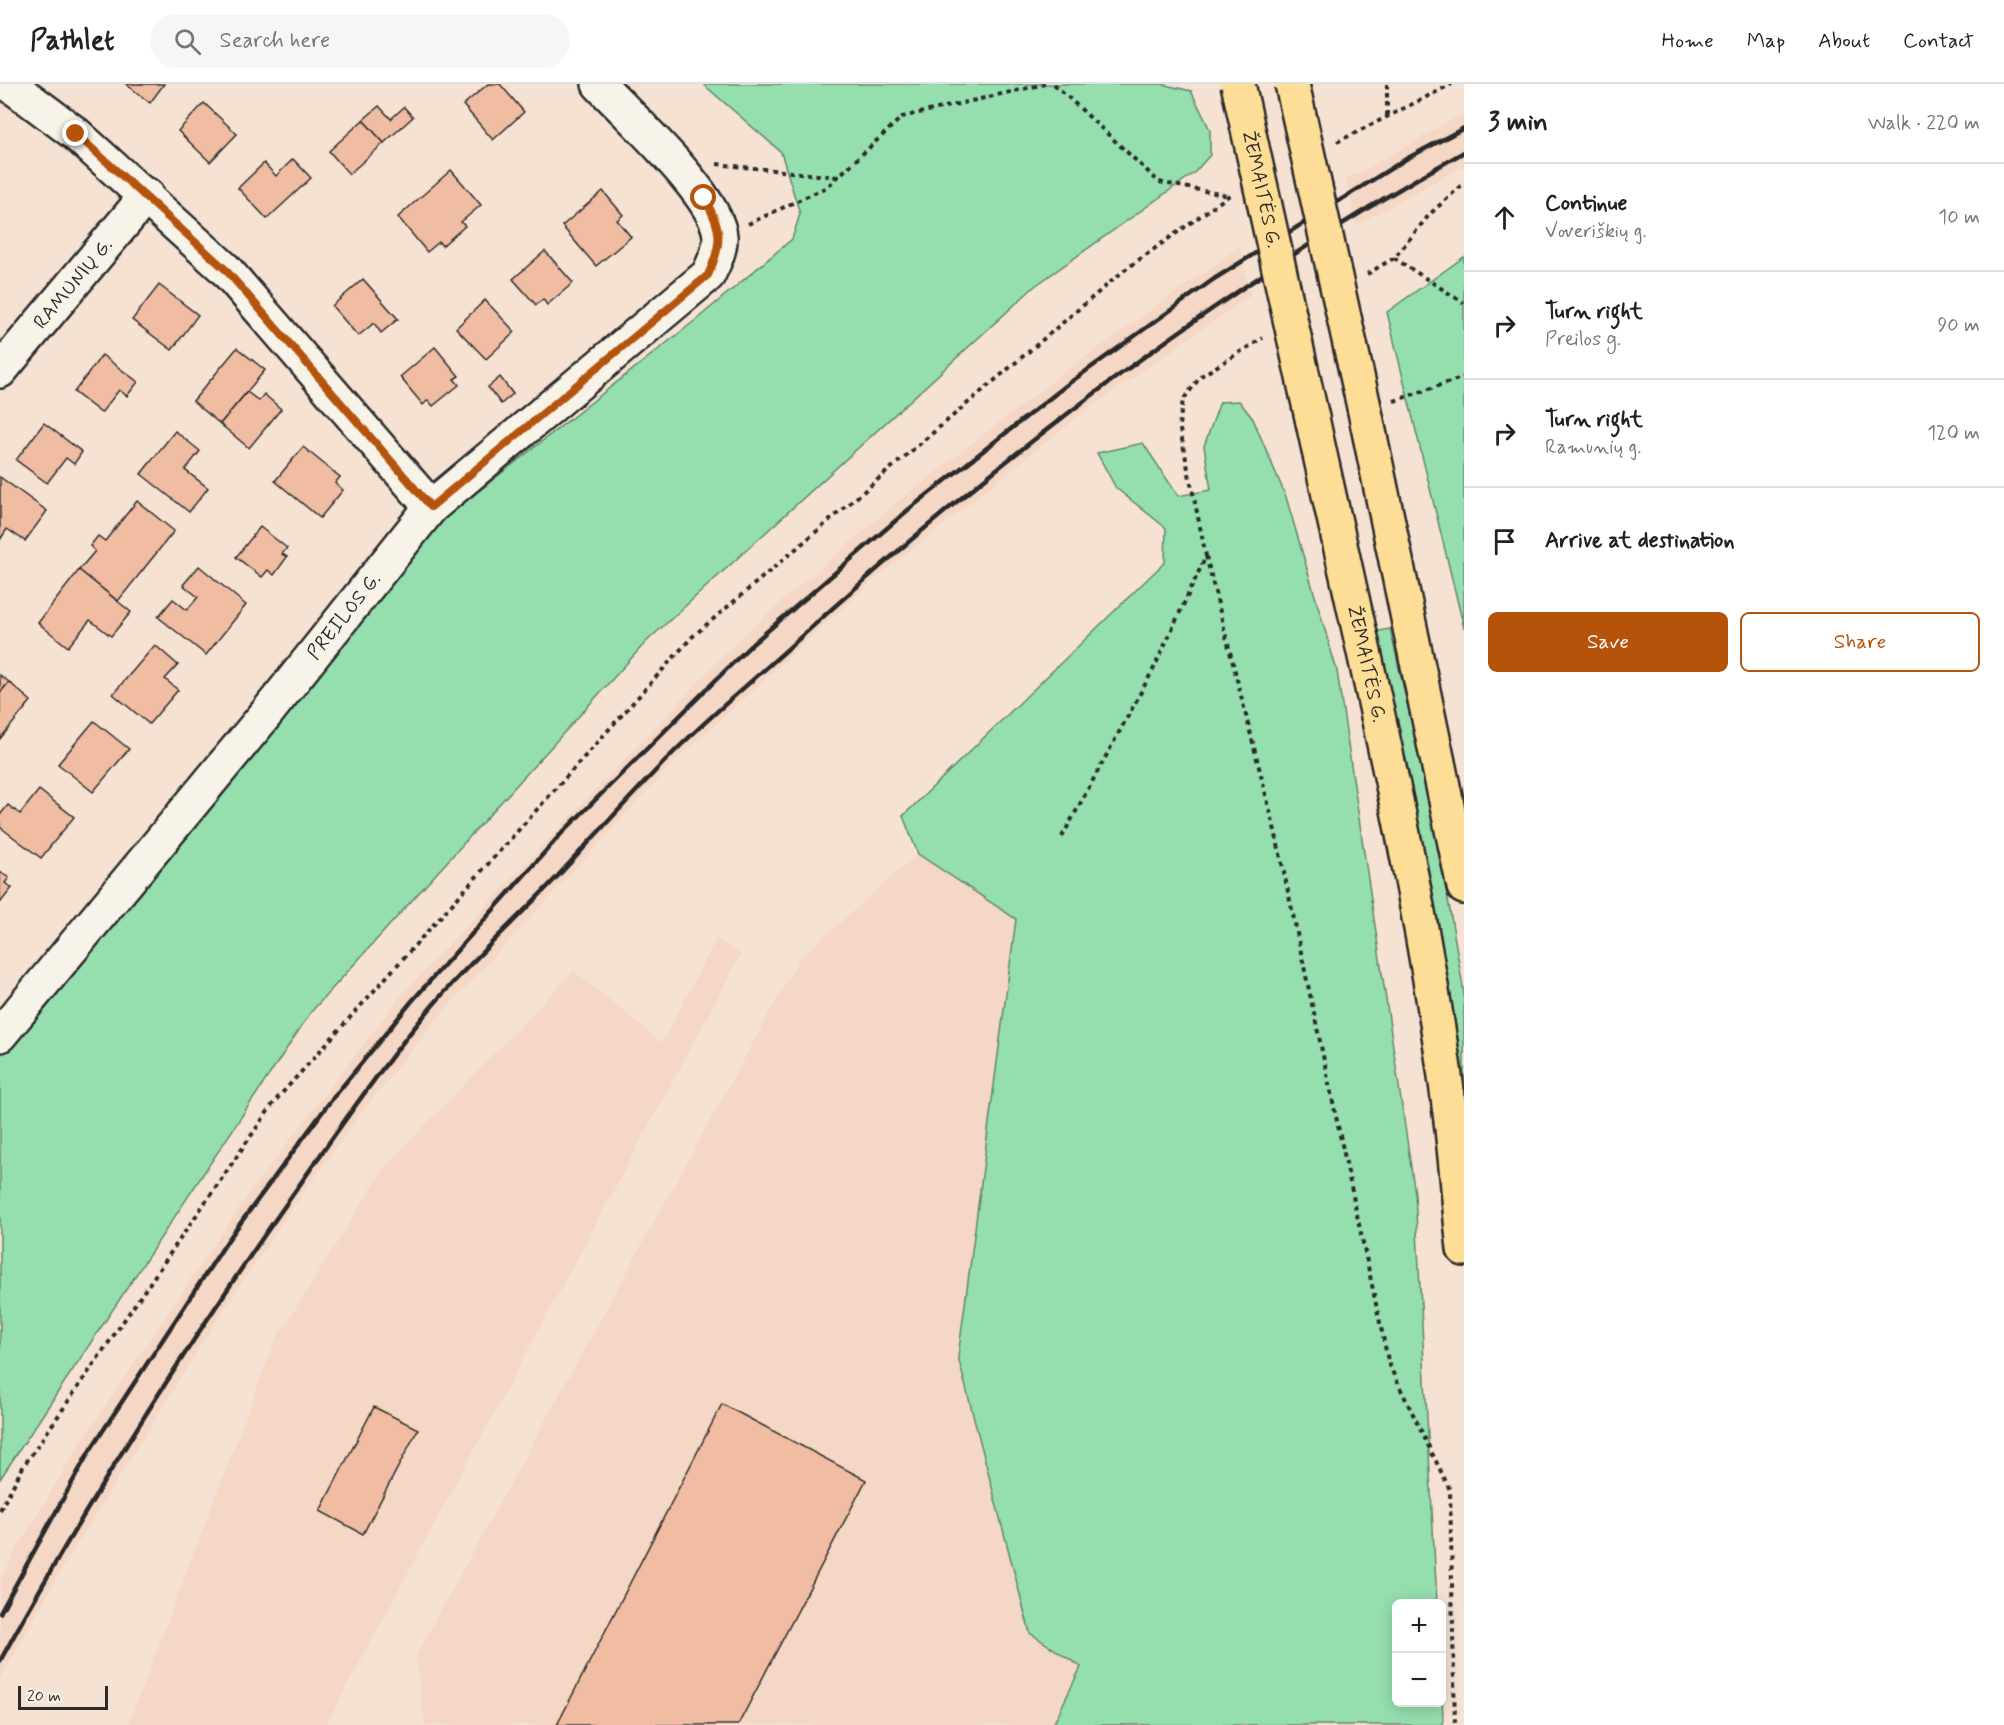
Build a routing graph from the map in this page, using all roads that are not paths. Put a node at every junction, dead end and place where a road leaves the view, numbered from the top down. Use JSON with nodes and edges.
{"nodes":[{"id":1,"x":9,"y":84,"type":"edge"},
{"id":2,"x":600,"y":84,"type":"edge"},
{"id":3,"x":1238,"y":84,"type":"edge"},
{"id":4,"x":1292,"y":84,"type":"edge"},
{"id":5,"x":147,"y":195,"type":"junction"},
{"id":6,"x":0,"y":371,"type":"edge"},
{"id":7,"x":431,"y":507,"type":"junction"},
{"id":8,"x":1464,"y":887,"type":"edge"},
{"id":9,"x":4,"y":1021,"type":"edge"},
{"id":10,"x":1464,"y":1249,"type":"edge"}],
"edges":[{"from":1,"to":5,"type":"street"},
{"from":2,"to":7,"type":"street","name":"PREILOS G."},
{"from":3,"to":10,"type":"main road","name":"ŽEMAITĖS G.","bridge":true},
{"from":4,"to":8,"type":"main road","bridge":true},
{"from":5,"to":6,"type":"street","name":"RAMUNIŲ G."},
{"from":5,"to":7,"type":"street"},
{"from":7,"to":9,"type":"street","name":"PREILOS G."}]}
